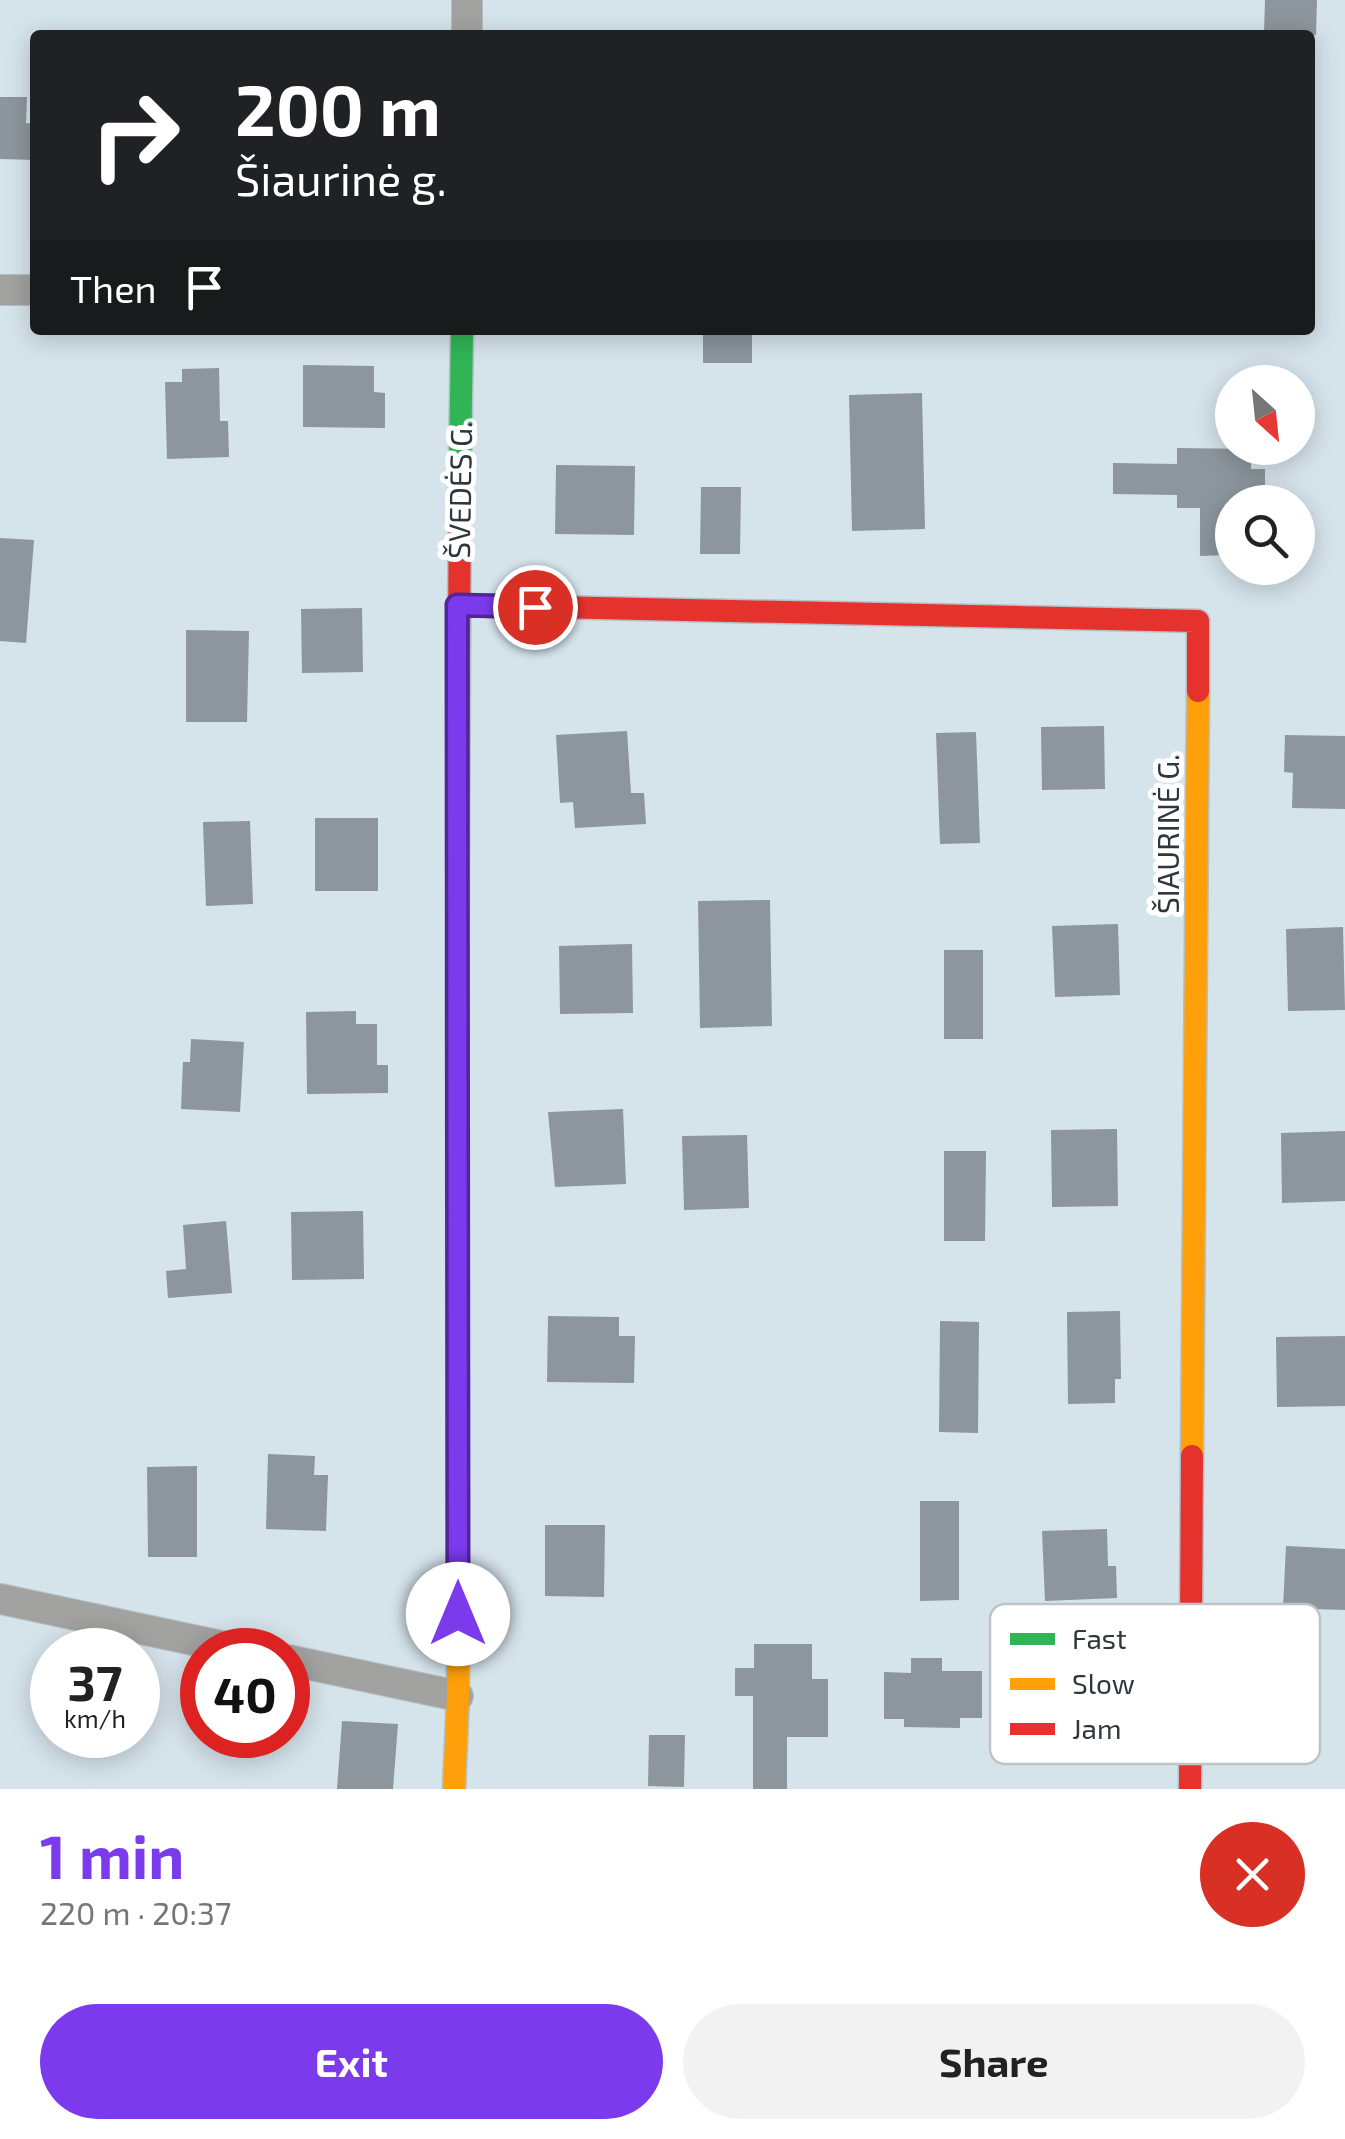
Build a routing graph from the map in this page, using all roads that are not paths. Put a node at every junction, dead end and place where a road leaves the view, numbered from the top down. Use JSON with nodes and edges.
{"nodes":[{"id":1,"x":467,"y":0,"type":"edge"},
{"id":2,"x":467,"y":30,"type":"edge"},
{"id":3,"x":0,"y":290,"type":"edge"},
{"id":4,"x":30,"y":290,"type":"edge"},
{"id":5,"x":462,"y":335,"type":"edge"},
{"id":6,"x":457,"y":605,"type":"junction"},
{"id":7,"x":0,"y":1600,"type":"edge"},
{"id":8,"x":1191,"y":1604,"type":"edge"},
{"id":9,"x":180,"y":1638,"type":"edge"},
{"id":10,"x":310,"y":1665,"type":"edge"},
{"id":11,"x":458,"y":1696,"type":"junction"},
{"id":12,"x":1190,"y":1764,"type":"edge"},
{"id":13,"x":454,"y":1789,"type":"edge"},
{"id":14,"x":1190,"y":1789,"type":"edge"}],
"edges":[{"from":1,"to":2,"type":"street"},
{"from":3,"to":4,"type":"street"},
{"from":5,"to":6,"type":"street","name":"ŠVEDĖS G."},
{"from":6,"to":8,"type":"street","name":"ŠIAURINĖ G."},
{"from":6,"to":11,"type":"street","name":"ŠVEDĖS G."},
{"from":7,"to":9,"type":"street"},
{"from":10,"to":11,"type":"street"},
{"from":11,"to":13,"type":"street","name":"ŠVEDĖS G."},
{"from":12,"to":14,"type":"street","name":"ŠIAURINĖ G."}]}
